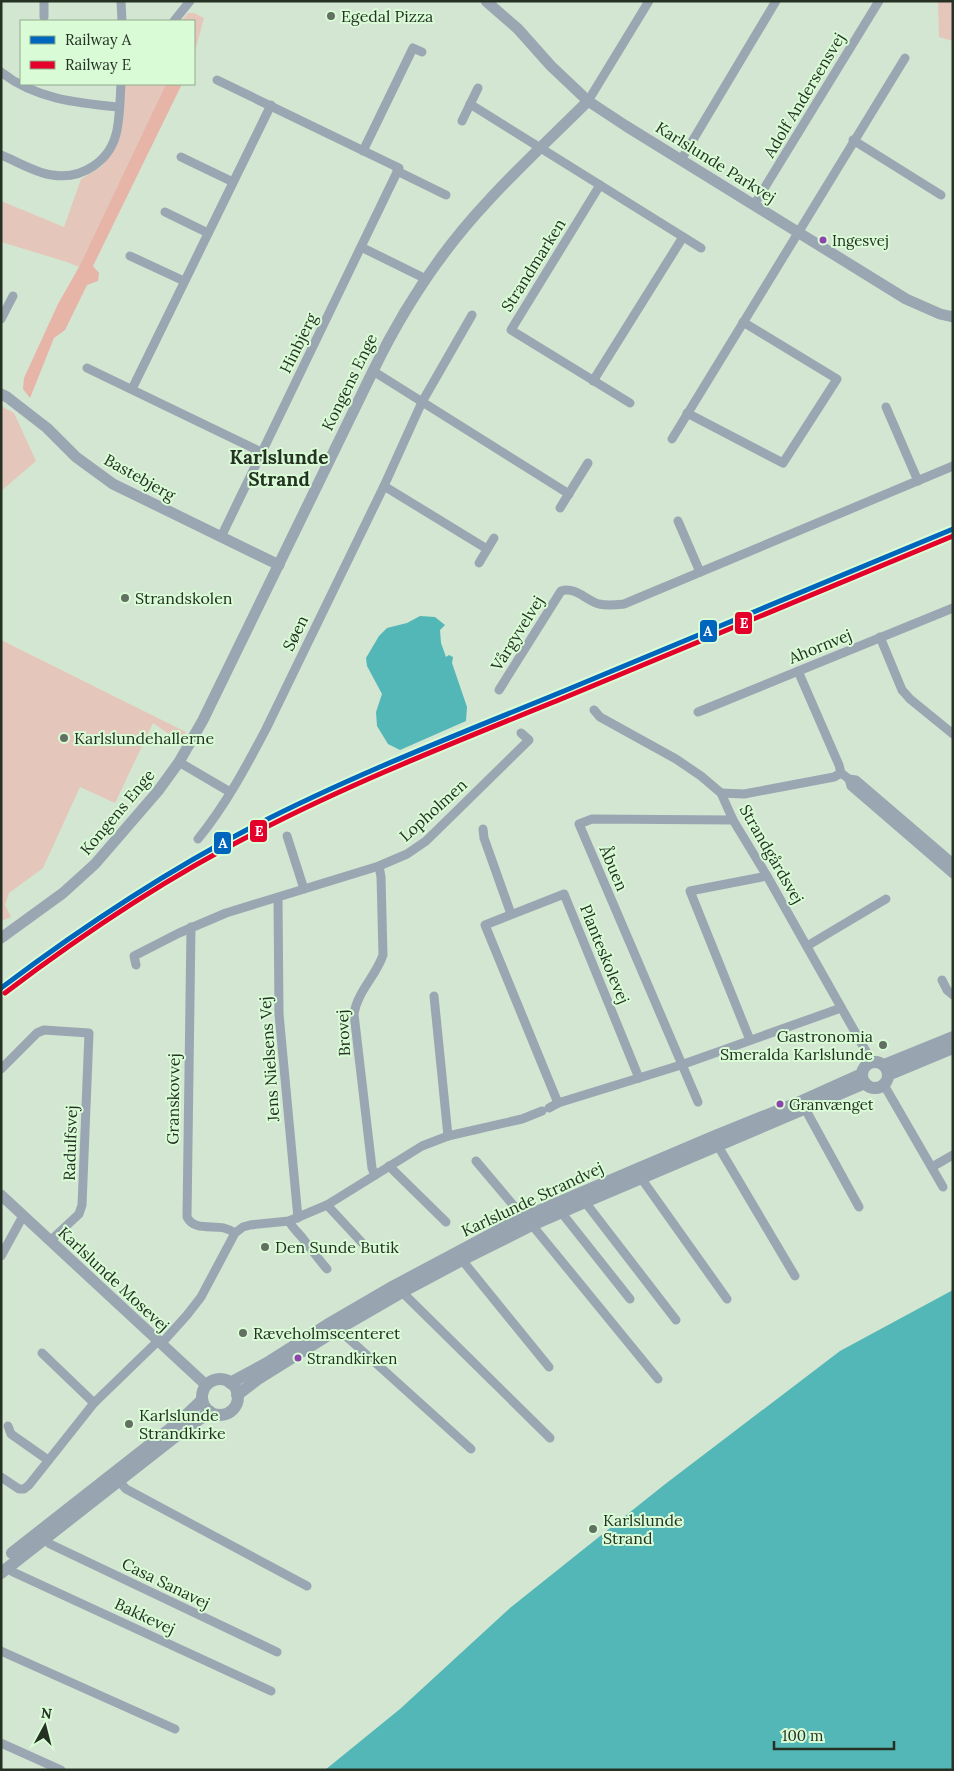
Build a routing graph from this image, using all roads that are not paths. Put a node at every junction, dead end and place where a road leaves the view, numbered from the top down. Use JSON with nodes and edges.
{"nodes":[{"id":1,"x":44,"y":1,"type":"edge"},
{"id":2,"x":121,"y":1,"type":"edge"},
{"id":3,"x":190,"y":1,"type":"edge"},
{"id":4,"x":486,"y":1,"type":"edge"},
{"id":5,"x":649,"y":1,"type":"edge"},
{"id":6,"x":776,"y":1,"type":"edge"},
{"id":7,"x":879,"y":1,"type":"edge"},
{"id":8,"x":44,"y":17,"type":"dead end"},
{"id":9,"x":122,"y":20,"type":"edge"},
{"id":10,"x":175,"y":20,"type":"edge"},
{"id":11,"x":422,"y":52,"type":"dead end"},
{"id":12,"x":905,"y":58,"type":"dead end"},
{"id":13,"x":1,"y":72,"type":"edge"},
{"id":14,"x":217,"y":80,"type":"dead end"},
{"id":15,"x":20,"y":85,"type":"edge"},
{"id":16,"x":21,"y":85,"type":"edge"},
{"id":17,"x":121,"y":85,"type":"edge"},
{"id":18,"x":478,"y":88,"type":"dead end"},
{"id":19,"x":588,"y":101,"type":"junction"},
{"id":20,"x":470,"y":104,"type":"junction"},
{"id":21,"x":271,"y":105,"type":"junction"},
{"id":22,"x":119,"y":107,"type":"junction"},
{"id":23,"x":462,"y":121,"type":"dead end"},
{"id":24,"x":853,"y":140,"type":"junction"},
{"id":25,"x":541,"y":148,"type":"junction"},
{"id":26,"x":363,"y":151,"type":"junction"},
{"id":27,"x":1,"y":155,"type":"edge"},
{"id":28,"x":181,"y":157,"type":"dead end"},
{"id":29,"x":681,"y":160,"type":"junction"},
{"id":30,"x":397,"y":171,"type":"junction"},
{"id":31,"x":233,"y":182,"type":"junction"},
{"id":32,"x":600,"y":185,"type":"junction"},
{"id":33,"x":446,"y":195,"type":"dead end"},
{"id":34,"x":941,"y":195,"type":"dead end"},
{"id":35,"x":754,"y":205,"type":"junction"},
{"id":36,"x":165,"y":212,"type":"dead end"},
{"id":37,"x":208,"y":233,"type":"junction"},
{"id":38,"x":799,"y":233,"type":"junction"},
{"id":39,"x":683,"y":237,"type":"junction"},
{"id":40,"x":361,"y":247,"type":"junction"},
{"id":41,"x":701,"y":248,"type":"dead end"},
{"id":42,"x":130,"y":256,"type":"dead end"},
{"id":43,"x":426,"y":279,"type":"junction"},
{"id":44,"x":184,"y":281,"type":"junction"},
{"id":45,"x":12,"y":296,"type":"dead end"},
{"id":46,"x":472,"y":316,"type":"dead end"},
{"id":47,"x":953,"y":317,"type":"edge"},
{"id":48,"x":1,"y":319,"type":"edge"},
{"id":49,"x":743,"y":322,"type":"junction"},
{"id":50,"x":87,"y":368,"type":"dead end"},
{"id":51,"x":372,"y":371,"type":"junction"},
{"id":52,"x":593,"y":382,"type":"junction"},
{"id":53,"x":132,"y":389,"type":"junction"},
{"id":54,"x":1,"y":394,"type":"edge"},
{"id":55,"x":422,"y":402,"type":"junction"},
{"id":56,"x":630,"y":403,"type":"dead end"},
{"id":57,"x":886,"y":407,"type":"dead end"},
{"id":58,"x":687,"y":413,"type":"junction"},
{"id":59,"x":672,"y":439,"type":"dead end"},
{"id":60,"x":262,"y":452,"type":"junction"},
{"id":61,"x":588,"y":463,"type":"dead end"},
{"id":62,"x":953,"y":466,"type":"edge"},
{"id":63,"x":918,"y":481,"type":"junction"},
{"id":64,"x":384,"y":486,"type":"junction"},
{"id":65,"x":569,"y":494,"type":"junction"},
{"id":66,"x":560,"y":508,"type":"dead end"},
{"id":67,"x":678,"y":521,"type":"dead end"},
{"id":68,"x":221,"y":536,"type":"junction"},
{"id":69,"x":494,"y":538,"type":"dead end"},
{"id":70,"x":487,"y":550,"type":"junction"},
{"id":71,"x":479,"y":563,"type":"dead end"},
{"id":72,"x":279,"y":565,"type":"junction"},
{"id":73,"x":700,"y":572,"type":"junction"},
{"id":74,"x":953,"y":608,"type":"edge"},
{"id":75,"x":880,"y":637,"type":"junction"},
{"id":76,"x":798,"y":671,"type":"junction"},
{"id":77,"x":499,"y":690,"type":"dead end"},
{"id":78,"x":594,"y":710,"type":"dead end"},
{"id":79,"x":698,"y":712,"type":"dead end"},
{"id":80,"x":521,"y":733,"type":"dead end"},
{"id":81,"x":953,"y":734,"type":"edge"},
{"id":82,"x":179,"y":762,"type":"junction"},
{"id":83,"x":841,"y":773,"type":"junction"},
{"id":84,"x":849,"y":779,"type":"junction"},
{"id":85,"x":230,"y":792,"type":"junction"},
{"id":86,"x":721,"y":793,"type":"junction"},
{"id":87,"x":733,"y":820,"type":"junction"},
{"id":88,"x":483,"y":829,"type":"dead end"},
{"id":89,"x":287,"y":836,"type":"dead end"},
{"id":90,"x":198,"y":839,"type":"dead end"},
{"id":91,"x":953,"y":863,"type":"edge"},
{"id":92,"x":378,"y":866,"type":"junction"},
{"id":93,"x":953,"y":874,"type":"edge"},
{"id":94,"x":767,"y":876,"type":"junction"},
{"id":95,"x":304,"y":889,"type":"junction"},
{"id":96,"x":278,"y":898,"type":"junction"},
{"id":97,"x":886,"y":900,"type":"dead end"},
{"id":98,"x":511,"y":914,"type":"junction"},
{"id":99,"x":191,"y":928,"type":"junction"},
{"id":100,"x":1,"y":938,"type":"edge"},
{"id":101,"x":807,"y":946,"type":"junction"},
{"id":102,"x":136,"y":964,"type":"dead end"},
{"id":103,"x":942,"y":980,"type":"dead end"},
{"id":104,"x":953,"y":995,"type":"edge"},
{"id":105,"x":434,"y":996,"type":"dead end"},
{"id":106,"x":841,"y":1008,"type":"junction"},
{"id":107,"x":953,"y":1037,"type":"edge"},
{"id":108,"x":750,"y":1040,"type":"junction"},
{"id":109,"x":953,"y":1048,"type":"edge"},
{"id":110,"x":681,"y":1065,"type":"junction"},
{"id":111,"x":1,"y":1069,"type":"edge"},
{"id":112,"x":882,"y":1072,"type":"junction"},
{"id":113,"x":639,"y":1078,"type":"junction"},
{"id":114,"x":863,"y":1078,"type":"junction"},
{"id":115,"x":698,"y":1102,"type":"dead end"},
{"id":116,"x":558,"y":1103,"type":"junction"},
{"id":117,"x":803,"y":1105,"type":"junction"},
{"id":118,"x":448,"y":1136,"type":"junction"},
{"id":119,"x":718,"y":1146,"type":"junction"},
{"id":120,"x":953,"y":1155,"type":"edge"},
{"id":121,"x":476,"y":1161,"type":"dead end"},
{"id":122,"x":389,"y":1166,"type":"junction"},
{"id":123,"x":932,"y":1167,"type":"junction"},
{"id":124,"x":376,"y":1175,"type":"junction"},
{"id":125,"x":641,"y":1178,"type":"junction"},
{"id":126,"x":943,"y":1187,"type":"dead end"},
{"id":127,"x":1,"y":1195,"type":"edge"},
{"id":128,"x":585,"y":1202,"type":"junction"},
{"id":129,"x":328,"y":1204,"type":"junction"},
{"id":130,"x":859,"y":1208,"type":"dead end"},
{"id":131,"x":561,"y":1212,"type":"junction"},
{"id":132,"x":22,"y":1216,"type":"junction"},
{"id":133,"x":298,"y":1218,"type":"junction"},
{"id":134,"x":289,"y":1221,"type":"junction"},
{"id":135,"x":446,"y":1222,"type":"dead end"},
{"id":136,"x":527,"y":1222,"type":"junction"},
{"id":137,"x":235,"y":1233,"type":"junction"},
{"id":138,"x":50,"y":1241,"type":"junction"},
{"id":139,"x":367,"y":1248,"type":"dead end"},
{"id":140,"x":1,"y":1256,"type":"edge"},
{"id":141,"x":462,"y":1260,"type":"junction"},
{"id":142,"x":327,"y":1269,"type":"dead end"},
{"id":143,"x":795,"y":1276,"type":"dead end"},
{"id":144,"x":402,"y":1292,"type":"junction"},
{"id":145,"x":630,"y":1299,"type":"dead end"},
{"id":146,"x":727,"y":1299,"type":"dead end"},
{"id":147,"x":676,"y":1320,"type":"dead end"},
{"id":148,"x":338,"y":1330,"type":"junction"},
{"id":149,"x":159,"y":1342,"type":"junction"},
{"id":150,"x":42,"y":1353,"type":"dead end"},
{"id":151,"x":549,"y":1367,"type":"dead end"},
{"id":152,"x":658,"y":1380,"type":"dead end"},
{"id":153,"x":230,"y":1382,"type":"junction"},
{"id":154,"x":206,"y":1385,"type":"junction"},
{"id":155,"x":237,"y":1395,"type":"junction"},
{"id":156,"x":202,"y":1400,"type":"junction"},
{"id":157,"x":94,"y":1403,"type":"junction"},
{"id":158,"x":210,"y":1412,"type":"junction"},
{"id":159,"x":8,"y":1426,"type":"dead end"},
{"id":160,"x":550,"y":1438,"type":"dead end"},
{"id":161,"x":471,"y":1449,"type":"dead end"},
{"id":162,"x":48,"y":1460,"type":"junction"},
{"id":163,"x":1,"y":1477,"type":"edge"},
{"id":164,"x":119,"y":1481,"type":"junction"},
{"id":165,"x":45,"y":1538,"type":"junction"},
{"id":166,"x":3,"y":1567,"type":"edge"},
{"id":167,"x":307,"y":1586,"type":"dead end"},
{"id":168,"x":1,"y":1651,"type":"edge"},
{"id":169,"x":277,"y":1652,"type":"dead end"},
{"id":170,"x":271,"y":1691,"type":"dead end"},
{"id":171,"x":175,"y":1729,"type":"dead end"},
{"id":172,"x":1,"y":1743,"type":"edge"},
{"id":173,"x":61,"y":1770,"type":"edge"}],
"edges":[{"from":1,"to":8,"type":"street"},
{"from":2,"to":9,"type":"street"},
{"from":3,"to":10,"type":"street"},
{"from":4,"to":19,"type":"street","name":"Karlslunde Parkvej"},
{"from":5,"to":19,"type":"street"},
{"from":6,"to":29,"type":"street"},
{"from":7,"to":35,"type":"street","name":"Adolf Andersensvej"},
{"from":11,"to":26,"type":"street"},
{"from":12,"to":24,"type":"street"},
{"from":13,"to":15,"type":"street"},
{"from":14,"to":21,"type":"street"},
{"from":16,"to":22,"type":"street"},
{"from":17,"to":22,"type":"street"},
{"from":18,"to":20,"type":"street"},
{"from":19,"to":25,"type":"street","name":"Kongens Enge"},
{"from":19,"to":29,"type":"street","name":"Karlslunde Parkvej"},
{"from":20,"to":23,"type":"street"},
{"from":20,"to":25,"type":"street"},
{"from":21,"to":26,"type":"street"},
{"from":21,"to":31,"type":"street"},
{"from":22,"to":27,"type":"street"},
{"from":24,"to":34,"type":"street"},
{"from":24,"to":38,"type":"street"},
{"from":25,"to":32,"type":"street"},
{"from":25,"to":43,"type":"street","name":"Kongens Enge"},
{"from":26,"to":30,"type":"street"},
{"from":28,"to":31,"type":"street"},
{"from":29,"to":35,"type":"street","name":"Karlslunde Parkvej"},
{"from":30,"to":33,"type":"street"},
{"from":30,"to":40,"type":"street","name":"Hinbjerg"},
{"from":31,"to":37,"type":"street"},
{"from":32,"to":39,"type":"street"},
{"from":32,"to":52,"type":"street","name":"Strandmarken"},
{"from":35,"to":38,"type":"street","name":"Karlslunde Parkvej"},
{"from":36,"to":37,"type":"street"},
{"from":37,"to":44,"type":"street"},
{"from":38,"to":47,"type":"street","name":"Karlslunde Parkvej"},
{"from":38,"to":49,"type":"street"},
{"from":39,"to":41,"type":"street"},
{"from":39,"to":52,"type":"street"},
{"from":40,"to":43,"type":"street"},
{"from":40,"to":60,"type":"street","name":"Hinbjerg"},
{"from":42,"to":44,"type":"street"},
{"from":43,"to":51,"type":"street","name":"Kongens Enge"},
{"from":44,"to":53,"type":"street"},
{"from":45,"to":48,"type":"street"},
{"from":46,"to":55,"type":"street","name":"Søen"},
{"from":49,"to":58,"type":"street"},
{"from":49,"to":58,"type":"street"},
{"from":50,"to":53,"type":"street"},
{"from":51,"to":55,"type":"street"},
{"from":51,"to":72,"type":"street","name":"Kongens Enge"},
{"from":52,"to":56,"type":"street","name":"Strandmarken"},
{"from":53,"to":60,"type":"street"},
{"from":54,"to":68,"type":"street","name":"Bastebjerg"},
{"from":55,"to":64,"type":"street","name":"Søen"},
{"from":55,"to":65,"type":"street"},
{"from":57,"to":63,"type":"street"},
{"from":58,"to":59,"type":"street"},
{"from":60,"to":68,"type":"street","name":"Hinbjerg"},
{"from":61,"to":65,"type":"street"},
{"from":62,"to":63,"type":"street","name":"Vårgyvelvej"},
{"from":63,"to":73,"type":"street","name":"Vårgyvelvej"},
{"from":64,"to":70,"type":"street"},
{"from":64,"to":85,"type":"street","name":"Søen"},
{"from":65,"to":66,"type":"street"},
{"from":67,"to":73,"type":"street"},
{"from":68,"to":72,"type":"street","name":"Bastebjerg"},
{"from":69,"to":70,"type":"street"},
{"from":70,"to":71,"type":"street"},
{"from":72,"to":82,"type":"street","name":"Kongens Enge"},
{"from":73,"to":77,"type":"street","name":"Vårgyvelvej"},
{"from":74,"to":75,"type":"street","name":"Ahornvej"},
{"from":75,"to":76,"type":"street","name":"Ahornvej"},
{"from":75,"to":81,"type":"street"},
{"from":76,"to":79,"type":"street","name":"Ahornvej"},
{"from":76,"to":83,"type":"street"},
{"from":78,"to":86,"type":"street","name":"Strandgårdsvej"},
{"from":80,"to":92,"type":"street","name":"Lopholmen"},
{"from":82,"to":85,"type":"street"},
{"from":82,"to":100,"type":"street","name":"Kongens Enge"},
{"from":83,"to":84,"type":"street"},
{"from":83,"to":86,"type":"street"},
{"from":84,"to":91,"type":"street"},
{"from":84,"to":93,"type":"street"},
{"from":85,"to":90,"type":"street","name":"Søen"},
{"from":86,"to":87,"type":"street","name":"Strandgårdsvej"},
{"from":87,"to":94,"type":"street","name":"Strandgårdsvej"},
{"from":87,"to":110,"type":"street","name":"Åbuen"},
{"from":88,"to":98,"type":"street"},
{"from":89,"to":95,"type":"street"},
{"from":92,"to":95,"type":"street","name":"Lopholmen"},
{"from":92,"to":124,"type":"street","name":"Brovej"},
{"from":94,"to":101,"type":"street","name":"Strandgårdsvej"},
{"from":94,"to":108,"type":"street"},
{"from":95,"to":96,"type":"street","name":"Lopholmen"},
{"from":96,"to":99,"type":"street","name":"Lopholmen"},
{"from":96,"to":133,"type":"street","name":"Jens Nielsens Vej"},
{"from":97,"to":101,"type":"street"},
{"from":98,"to":113,"type":"street","name":"Planteskolevej"},
{"from":98,"to":116,"type":"street","name":"Planteskolevej"},
{"from":99,"to":102,"type":"street","name":"Lopholmen"},
{"from":99,"to":137,"type":"street","name":"Granskovvej"},
{"from":101,"to":106,"type":"street","name":"Strandgårdsvej"},
{"from":103,"to":104,"type":"street"},
{"from":105,"to":118,"type":"street"},
{"from":106,"to":108,"type":"street"},
{"from":106,"to":112,"type":"street","name":"Strandgårdsvej"},
{"from":107,"to":112,"type":"main road"},
{"from":108,"to":110,"type":"street"},
{"from":109,"to":112,"type":"main road"},
{"from":110,"to":113,"type":"street"},
{"from":110,"to":115,"type":"street"},
{"from":111,"to":138,"type":"street","name":"Radulfsvej"},
{"from":112,"to":114,"type":"main road"},
{"from":112,"to":114,"type":"main road"},
{"from":112,"to":123,"type":"street","name":"Strandgårdsvej"},
{"from":113,"to":116,"type":"street"},
{"from":114,"to":117,"type":"main road","name":"Karlslunde Strandvej"},
{"from":116,"to":118,"type":"street"},
{"from":117,"to":119,"type":"main road","name":"Karlslunde Strandvej"},
{"from":117,"to":130,"type":"street"},
{"from":117,"to":136,"type":"main road","name":"Karlslunde Strandvej"},
{"from":118,"to":122,"type":"street"},
{"from":119,"to":125,"type":"main road","name":"Karlslunde Strandvej"},
{"from":119,"to":143,"type":"street"},
{"from":120,"to":123,"type":"street"},
{"from":121,"to":136,"type":"street"},
{"from":122,"to":124,"type":"street"},
{"from":122,"to":135,"type":"street"},
{"from":123,"to":126,"type":"street","name":"Strandgårdsvej"},
{"from":124,"to":129,"type":"street"},
{"from":125,"to":128,"type":"main road","name":"Karlslunde Strandvej"},
{"from":125,"to":146,"type":"street"},
{"from":127,"to":132,"type":"street","name":"Karlslunde Mosevej"},
{"from":128,"to":131,"type":"main road","name":"Karlslunde Strandvej"},
{"from":128,"to":147,"type":"street","name":"Karlslunde Strandvej"},
{"from":129,"to":133,"type":"street"},
{"from":129,"to":139,"type":"street"},
{"from":131,"to":136,"type":"main road","name":"Karlslunde Strandvej"},
{"from":131,"to":145,"type":"street"},
{"from":132,"to":138,"type":"street","name":"Karlslunde Mosevej"},
{"from":132,"to":140,"type":"street"},
{"from":133,"to":134,"type":"street"},
{"from":134,"to":137,"type":"street"},
{"from":134,"to":142,"type":"street"},
{"from":136,"to":141,"type":"main road","name":"Karlslunde Strandvej"},
{"from":136,"to":152,"type":"street"},
{"from":136,"to":153,"type":"main road","name":"Karlslunde Strandvej"},
{"from":137,"to":149,"type":"street"},
{"from":138,"to":149,"type":"street","name":"Karlslunde Mosevej"},
{"from":141,"to":144,"type":"main road","name":"Karlslunde Strandvej"},
{"from":141,"to":151,"type":"street"},
{"from":144,"to":148,"type":"main road","name":"Karlslunde Strandvej"},
{"from":144,"to":160,"type":"street"},
{"from":148,"to":155,"type":"main road","name":"Karlslunde Strandvej"},
{"from":148,"to":161,"type":"street"},
{"from":149,"to":154,"type":"street","name":"Karlslunde Mosevej"},
{"from":149,"to":157,"type":"street"},
{"from":150,"to":157,"type":"street"},
{"from":153,"to":154,"type":"main road"},
{"from":153,"to":155,"type":"main road"},
{"from":154,"to":156,"type":"main road"},
{"from":155,"to":158,"type":"main road"},
{"from":156,"to":158,"type":"main road"},
{"from":156,"to":166,"type":"main road"},
{"from":157,"to":162,"type":"street"},
{"from":158,"to":164,"type":"main road"},
{"from":159,"to":162,"type":"street"},
{"from":162,"to":163,"type":"street"},
{"from":164,"to":165,"type":"main road"},
{"from":164,"to":167,"type":"street"},
{"from":165,"to":166,"type":"main road"},
{"from":165,"to":169,"type":"street","name":"Casa Sanavej"},
{"from":166,"to":170,"type":"street","name":"Bakkevej"},
{"from":168,"to":171,"type":"street"},
{"from":172,"to":173,"type":"street"}]}
